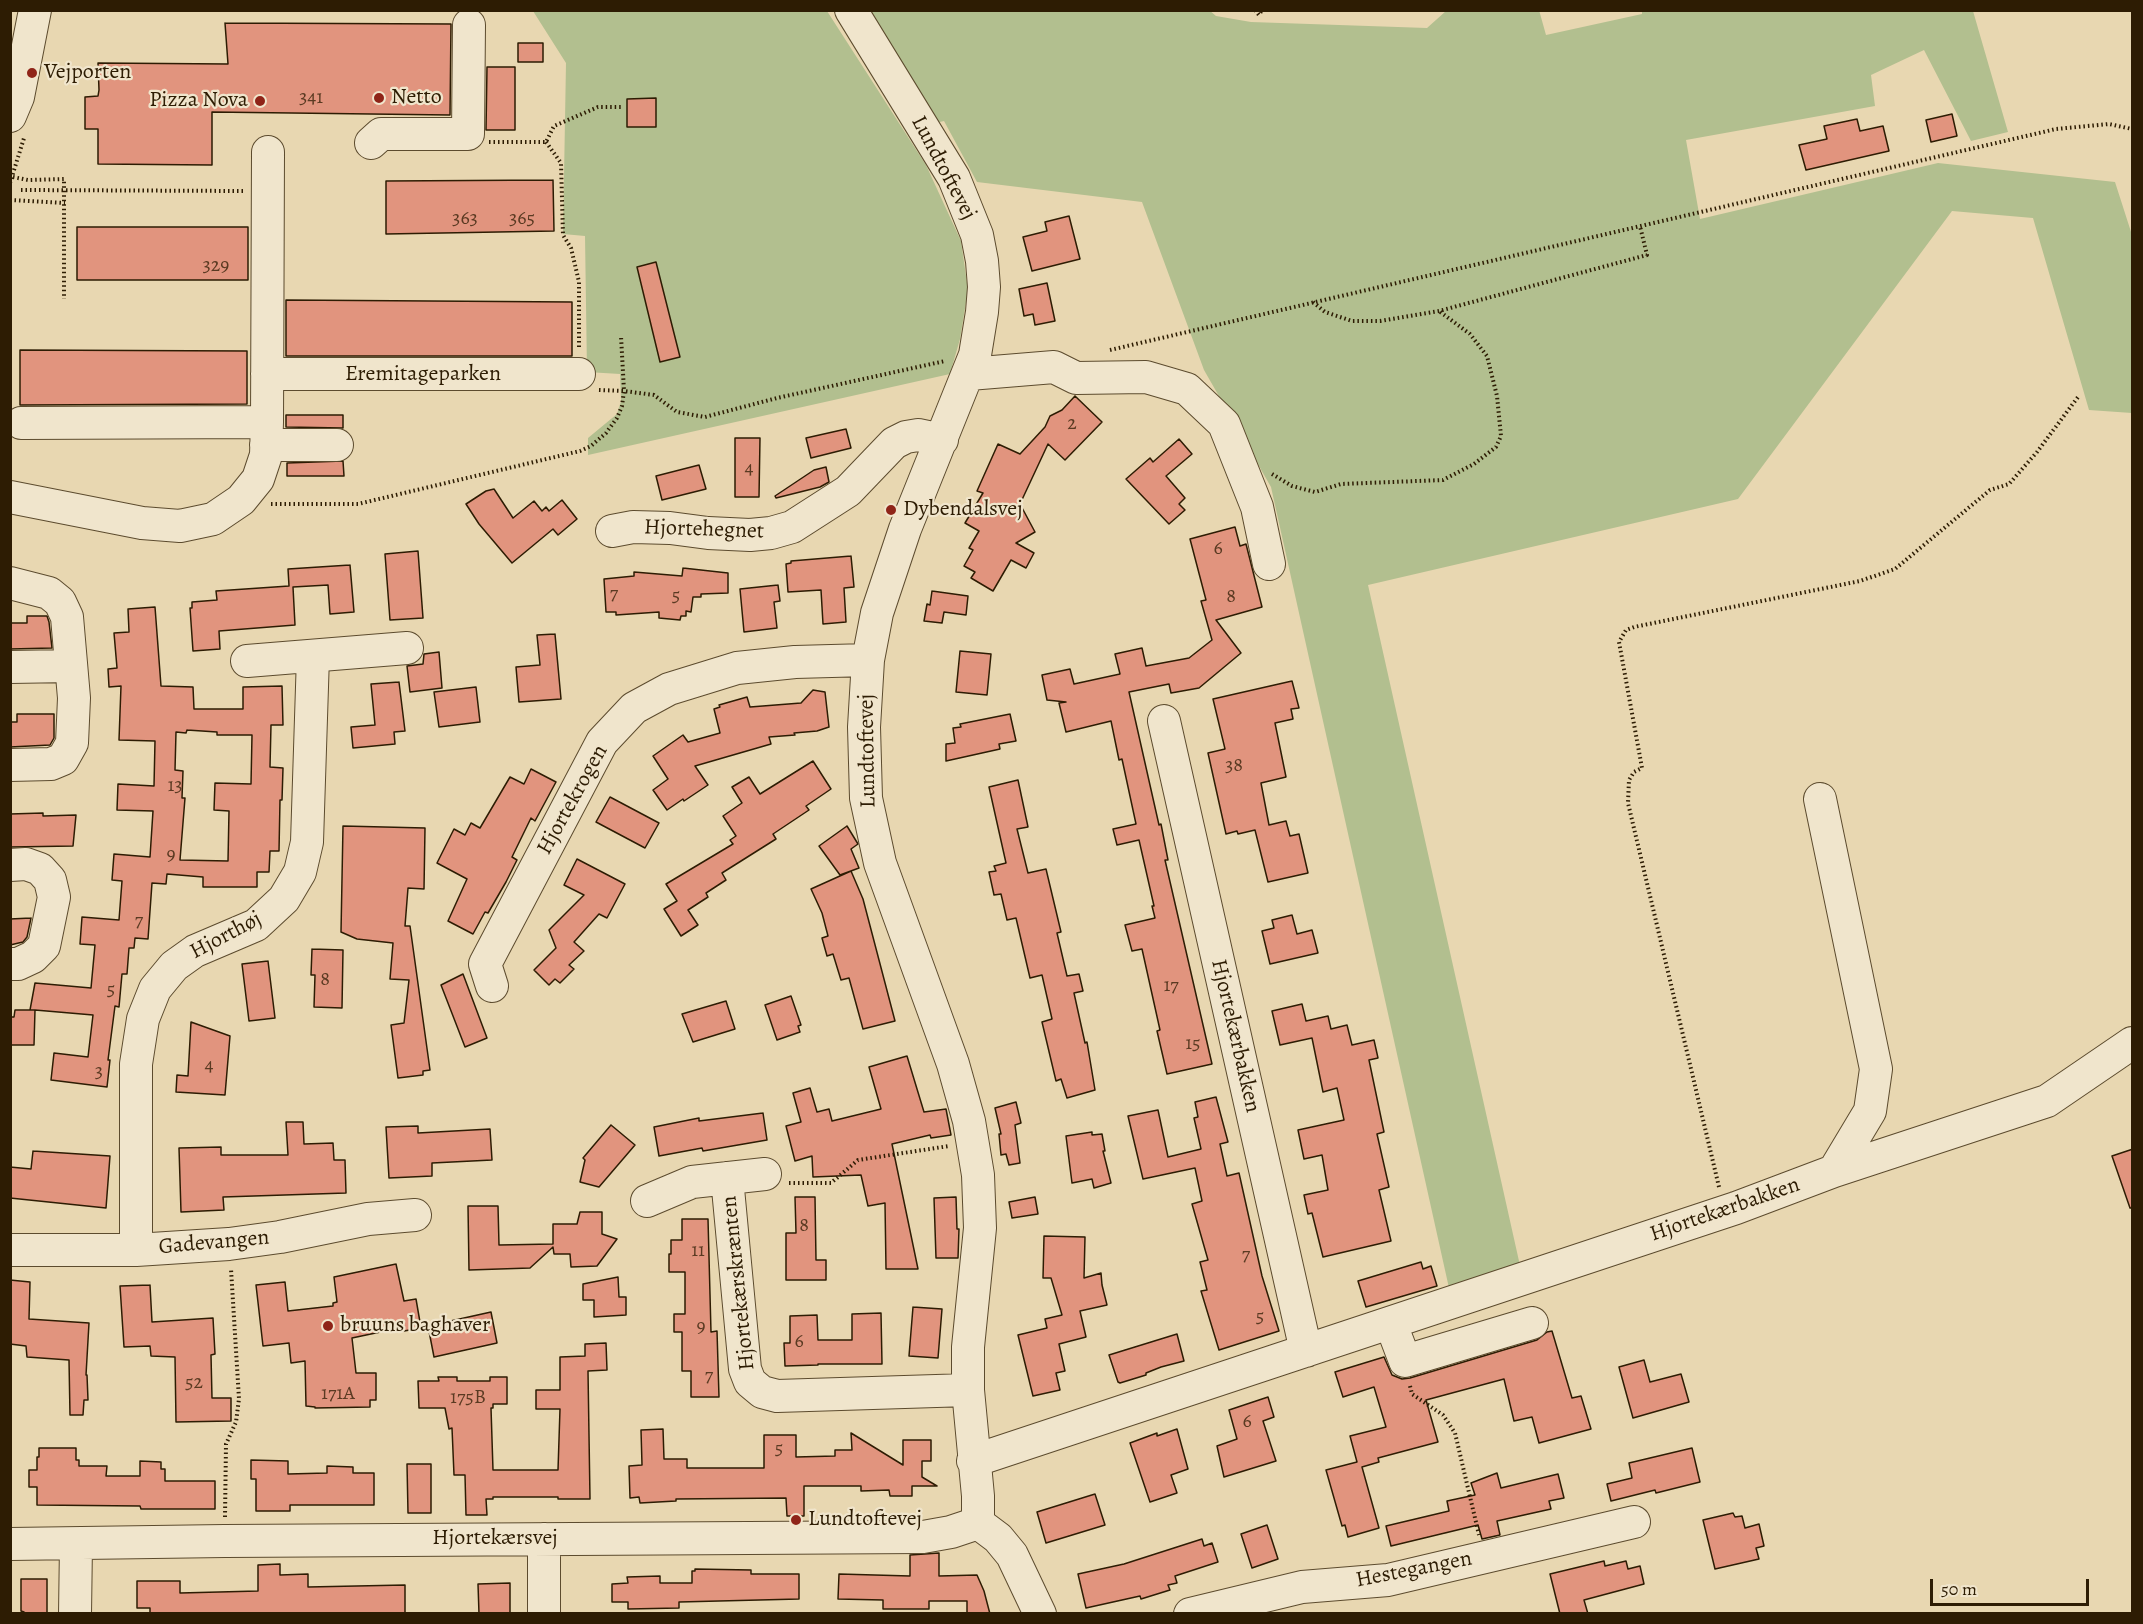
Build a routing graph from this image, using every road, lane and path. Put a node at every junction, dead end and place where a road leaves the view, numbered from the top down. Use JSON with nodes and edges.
{"nodes":[{"id":1,"x":35,"y":10,"type":"edge"},
{"id":2,"x":851,"y":10,"type":"edge"},
{"id":3,"x":1255,"y":10,"type":"edge"},
{"id":4,"x":1262,"y":10,"type":"edge"},
{"id":5,"x":469,"y":25,"type":"dead end"},
{"id":6,"x":623,"y":107,"type":"dead end"},
{"id":7,"x":10,"y":116,"type":"edge"},
{"id":8,"x":2133,"y":129,"type":"edge"},
{"id":9,"x":468,"y":134,"type":"junction"},
{"id":10,"x":546,"y":142,"type":"junction"},
{"id":11,"x":371,"y":143,"type":"dead end"},
{"id":12,"x":268,"y":152,"type":"dead end"},
{"id":13,"x":13,"y":177,"type":"dead end"},
{"id":14,"x":21,"y":190,"type":"dead end"},
{"id":15,"x":65,"y":191,"type":"junction"},
{"id":16,"x":268,"y":191,"type":"junction"},
{"id":17,"x":10,"y":200,"type":"edge"},
{"id":18,"x":65,"y":203,"type":"junction"},
{"id":19,"x":1640,"y":226,"type":"junction"},
{"id":20,"x":64,"y":299,"type":"dead end"},
{"id":21,"x":1313,"y":302,"type":"junction"},
{"id":22,"x":1439,"y":311,"type":"junction"},
{"id":23,"x":621,"y":336,"type":"dead end"},
{"id":24,"x":1101,"y":352,"type":"dead end"},
{"id":25,"x":972,"y":364,"type":"junction"},
{"id":26,"x":267,"y":374,"type":"junction"},
{"id":27,"x":579,"y":374,"type":"junction"},
{"id":28,"x":624,"y":391,"type":"junction"},
{"id":29,"x":2078,"y":397,"type":"dead end"},
{"id":30,"x":21,"y":423,"type":"dead end"},
{"id":31,"x":267,"y":434,"type":"junction"},
{"id":32,"x":942,"y":440,"type":"junction"},
{"id":33,"x":337,"y":445,"type":"dead end"},
{"id":34,"x":1240,"y":464,"type":"junction"},
{"id":35,"x":10,"y":497,"type":"edge"},
{"id":36,"x":241,"y":500,"type":"junction"},
{"id":37,"x":612,"y":531,"type":"dead end"},
{"id":38,"x":1269,"y":564,"type":"dead end"},
{"id":39,"x":10,"y":583,"type":"edge"},
{"id":40,"x":407,"y":648,"type":"dead end"},
{"id":41,"x":313,"y":656,"type":"junction"},
{"id":42,"x":868,"y":660,"type":"junction"},
{"id":43,"x":247,"y":661,"type":"dead end"},
{"id":44,"x":71,"y":666,"type":"junction"},
{"id":45,"x":10,"y":667,"type":"edge"},
{"id":46,"x":1164,"y":721,"type":"dead end"},
{"id":47,"x":10,"y":765,"type":"edge"},
{"id":48,"x":1820,"y":799,"type":"dead end"},
{"id":49,"x":10,"y":865,"type":"edge"},
{"id":50,"x":10,"y":964,"type":"edge"},
{"id":51,"x":492,"y":986,"type":"dead end"},
{"id":52,"x":2133,"y":1043,"type":"edge"},
{"id":53,"x":972,"y":1140,"type":"junction"},
{"id":54,"x":1834,"y":1171,"type":"junction"},
{"id":55,"x":765,"y":1174,"type":"joint"},
{"id":56,"x":728,"y":1178,"type":"junction"},
{"id":57,"x":647,"y":1201,"type":"dead end"},
{"id":58,"x":1730,"y":1210,"type":"junction"},
{"id":59,"x":415,"y":1215,"type":"dead end"},
{"id":60,"x":229,"y":1244,"type":"junction"},
{"id":61,"x":10,"y":1250,"type":"edge"},
{"id":62,"x":136,"y":1250,"type":"junction"},
{"id":63,"x":1532,"y":1323,"type":"dead end"},
{"id":64,"x":1391,"y":1324,"type":"junction"},
{"id":65,"x":1306,"y":1351,"type":"junction"},
{"id":66,"x":1405,"y":1361,"type":"junction"},
{"id":67,"x":968,"y":1390,"type":"junction"},
{"id":68,"x":973,"y":1461,"type":"junction"},
{"id":69,"x":978,"y":1522,"type":"junction"},
{"id":70,"x":1634,"y":1522,"type":"dead end"},
{"id":71,"x":544,"y":1539,"type":"junction"},
{"id":72,"x":225,"y":1541,"type":"junction"},
{"id":73,"x":76,"y":1544,"type":"junction"},
{"id":74,"x":10,"y":1545,"type":"edge"},
{"id":75,"x":1484,"y":1556,"type":"junction"},
{"id":76,"x":75,"y":1614,"type":"edge"},
{"id":77,"x":544,"y":1614,"type":"edge"},
{"id":78,"x":1040,"y":1614,"type":"edge"},
{"id":79,"x":1190,"y":1614,"type":"edge"}],
"edges":[{"from":1,"to":7,"type":"street"},
{"from":2,"to":25,"type":"street","name":"Lundtoftevej"},
{"from":3,"to":4,"type":"path"},
{"from":5,"to":9,"type":"street"},
{"from":6,"to":10,"type":"path"},
{"from":8,"to":19,"type":"path"},
{"from":9,"to":10,"type":"path"},
{"from":9,"to":11,"type":"street"},
{"from":10,"to":27,"type":"path"},
{"from":12,"to":16,"type":"street"},
{"from":13,"to":15,"type":"path"},
{"from":14,"to":15,"type":"path"},
{"from":15,"to":16,"type":"path"},
{"from":15,"to":18,"type":"path"},
{"from":16,"to":26,"type":"street"},
{"from":17,"to":18,"type":"path"},
{"from":18,"to":20,"type":"path"},
{"from":19,"to":21,"type":"path"},
{"from":19,"to":22,"type":"path"},
{"from":21,"to":22,"type":"path"},
{"from":21,"to":24,"type":"path"},
{"from":22,"to":34,"type":"path"},
{"from":23,"to":28,"type":"path"},
{"from":25,"to":28,"type":"path"},
{"from":25,"to":32,"type":"street","name":"Lundtoftevej"},
{"from":25,"to":34,"type":"street"},
{"from":26,"to":27,"type":"street","name":"Eremitageparken"},
{"from":26,"to":31,"type":"street"},
{"from":27,"to":28,"type":"path"},
{"from":28,"to":36,"type":"path"},
{"from":29,"to":58,"type":"path"},
{"from":30,"to":31,"type":"street"},
{"from":31,"to":33,"type":"street"},
{"from":31,"to":36,"type":"street"},
{"from":32,"to":37,"type":"street","name":"Hjortehegnet"},
{"from":32,"to":42,"type":"street","name":"Lundtoftevej"},
{"from":34,"to":38,"type":"street"},
{"from":35,"to":36,"type":"street"},
{"from":39,"to":44,"type":"street"},
{"from":40,"to":41,"type":"street"},
{"from":41,"to":43,"type":"street"},
{"from":41,"to":62,"type":"street","name":"Hjorthøj"},
{"from":42,"to":51,"type":"street","name":"Hjortekrogen"},
{"from":42,"to":53,"type":"street","name":"Lundtoftevej"},
{"from":44,"to":45,"type":"street"},
{"from":44,"to":47,"type":"street"},
{"from":46,"to":65,"type":"street","name":"Hjortekærbakken"},
{"from":48,"to":54,"type":"street"},
{"from":49,"to":50,"type":"street"},
{"from":52,"to":54,"type":"street","name":"Hjortekærbakken"},
{"from":53,"to":55,"type":"path"},
{"from":53,"to":67,"type":"street","name":"Lundtoftevej"},
{"from":54,"to":58,"type":"street","name":"Hjortekærbakken"},
{"from":55,"to":56,"type":"street","name":"Hjortekærskrænten"},
{"from":56,"to":57,"type":"street","name":"Hjortekærskrænten"},
{"from":56,"to":67,"type":"street","name":"Hjortekærskrænten"},
{"from":58,"to":64,"type":"street","name":"Hjortekærbakken"},
{"from":59,"to":60,"type":"street","name":"Gadevangen"},
{"from":60,"to":62,"type":"street","name":"Gadevangen"},
{"from":60,"to":72,"type":"path"},
{"from":61,"to":62,"type":"street","name":"Gadevangen"},
{"from":63,"to":66,"type":"street"},
{"from":64,"to":65,"type":"street","name":"Hjortekærbakken"},
{"from":64,"to":66,"type":"street"},
{"from":65,"to":68,"type":"street","name":"Hjortekærbakken"},
{"from":66,"to":75,"type":"path"},
{"from":67,"to":68,"type":"street","name":"Lundtoftevej"},
{"from":68,"to":69,"type":"street","name":"Lundtoftevej"},
{"from":69,"to":71,"type":"street","name":"Hjortekærsvej"},
{"from":69,"to":78,"type":"street"},
{"from":70,"to":75,"type":"street","name":"Hestegangen"},
{"from":71,"to":72,"type":"street","name":"Hjortekærsvej"},
{"from":71,"to":77,"type":"street"},
{"from":72,"to":73,"type":"street","name":"Hjortekærsvej"},
{"from":73,"to":74,"type":"street","name":"Hjortekærsvej"},
{"from":73,"to":76,"type":"street"},
{"from":75,"to":79,"type":"street","name":"Hestegangen"}]}
